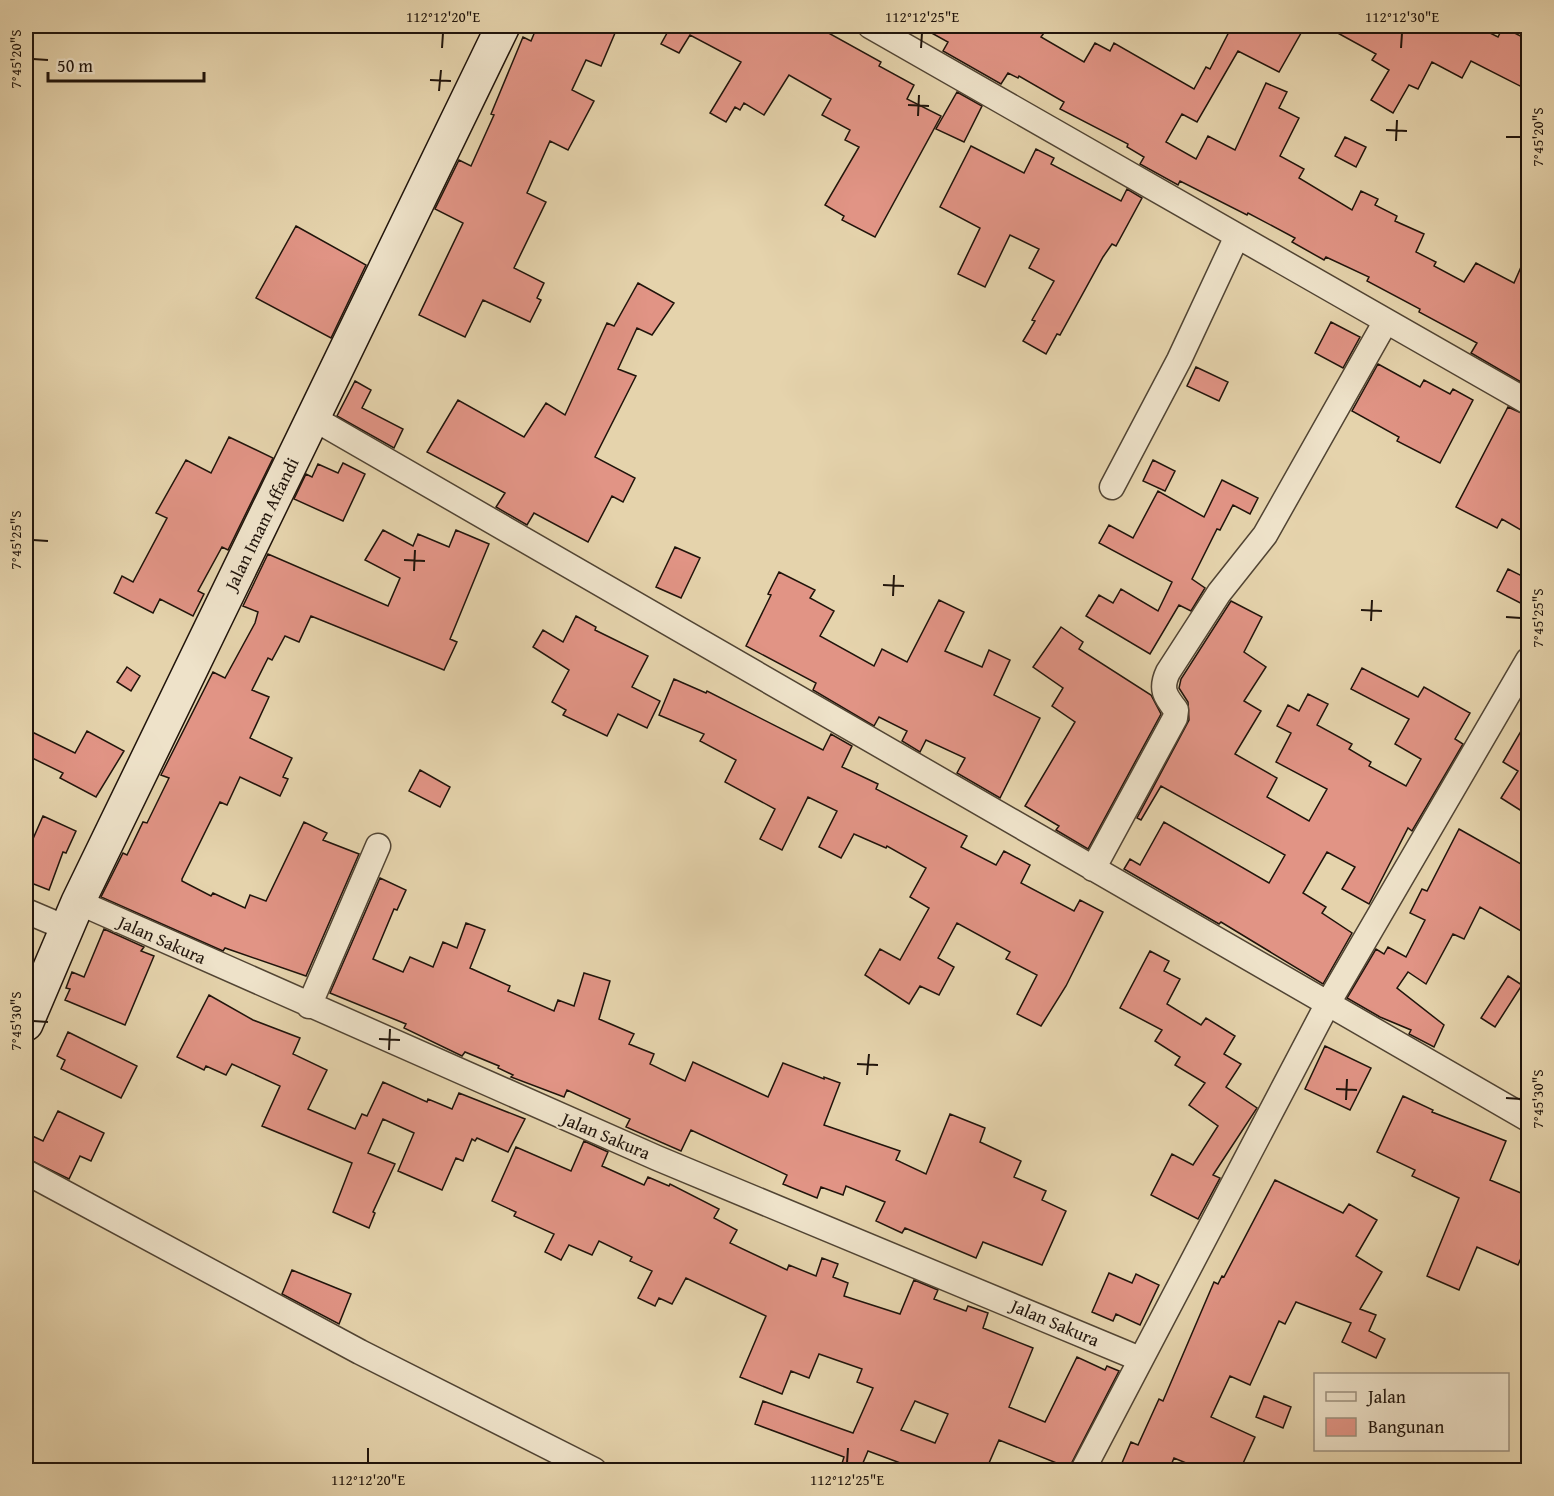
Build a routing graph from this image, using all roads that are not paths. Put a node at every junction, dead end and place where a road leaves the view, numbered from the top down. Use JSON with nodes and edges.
{"nodes":[{"id":1,"x":503,"y":26,"type":"edge"},
{"id":2,"x":870,"y":26,"type":"edge"},
{"id":3,"x":1237,"y":236,"type":"junction"},
{"id":4,"x":1386,"y":321,"type":"junction"},
{"id":5,"x":1528,"y":402,"type":"edge"},
{"id":6,"x":313,"y":418,"type":"junction"},
{"id":7,"x":1112,"y":487,"type":"dead end"},
{"id":8,"x":1528,"y":660,"type":"edge"},
{"id":9,"x":378,"y":846,"type":"dead end"},
{"id":10,"x":1093,"y":869,"type":"junction"},
{"id":11,"x":26,"y":911,"type":"edge"},
{"id":12,"x":72,"y":915,"type":"junction"},
{"id":13,"x":1327,"y":1005,"type":"junction"},
{"id":14,"x":309,"y":1006,"type":"junction"},
{"id":15,"x":26,"y":1024,"type":"edge"},
{"id":16,"x":1528,"y":1119,"type":"edge"},
{"id":17,"x":26,"y":1172,"type":"edge"},
{"id":18,"x":1140,"y":1359,"type":"junction"},
{"id":19,"x":594,"y":1470,"type":"edge"},
{"id":20,"x":1083,"y":1470,"type":"edge"}],
"edges":[{"from":1,"to":6,"type":"street","name":"Jalan Imam Affandi"},
{"from":2,"to":3,"type":"street"},
{"from":3,"to":4,"type":"street"},
{"from":3,"to":7,"type":"street"},
{"from":4,"to":5,"type":"street"},
{"from":4,"to":10,"type":"street"},
{"from":6,"to":10,"type":"street"},
{"from":6,"to":12,"type":"street","name":"Jalan Imam Affandi"},
{"from":8,"to":13,"type":"street"},
{"from":9,"to":14,"type":"street"},
{"from":10,"to":13,"type":"street"},
{"from":11,"to":12,"type":"street","name":"Jalan Sakura"},
{"from":12,"to":14,"type":"street","name":"Jalan Sakura"},
{"from":12,"to":15,"type":"street","name":"Jalan Imam Affandi"},
{"from":13,"to":16,"type":"street"},
{"from":13,"to":18,"type":"street"},
{"from":14,"to":18,"type":"street","name":"Jalan Sakura"},
{"from":17,"to":19,"type":"street"},
{"from":18,"to":20,"type":"street"}]}
